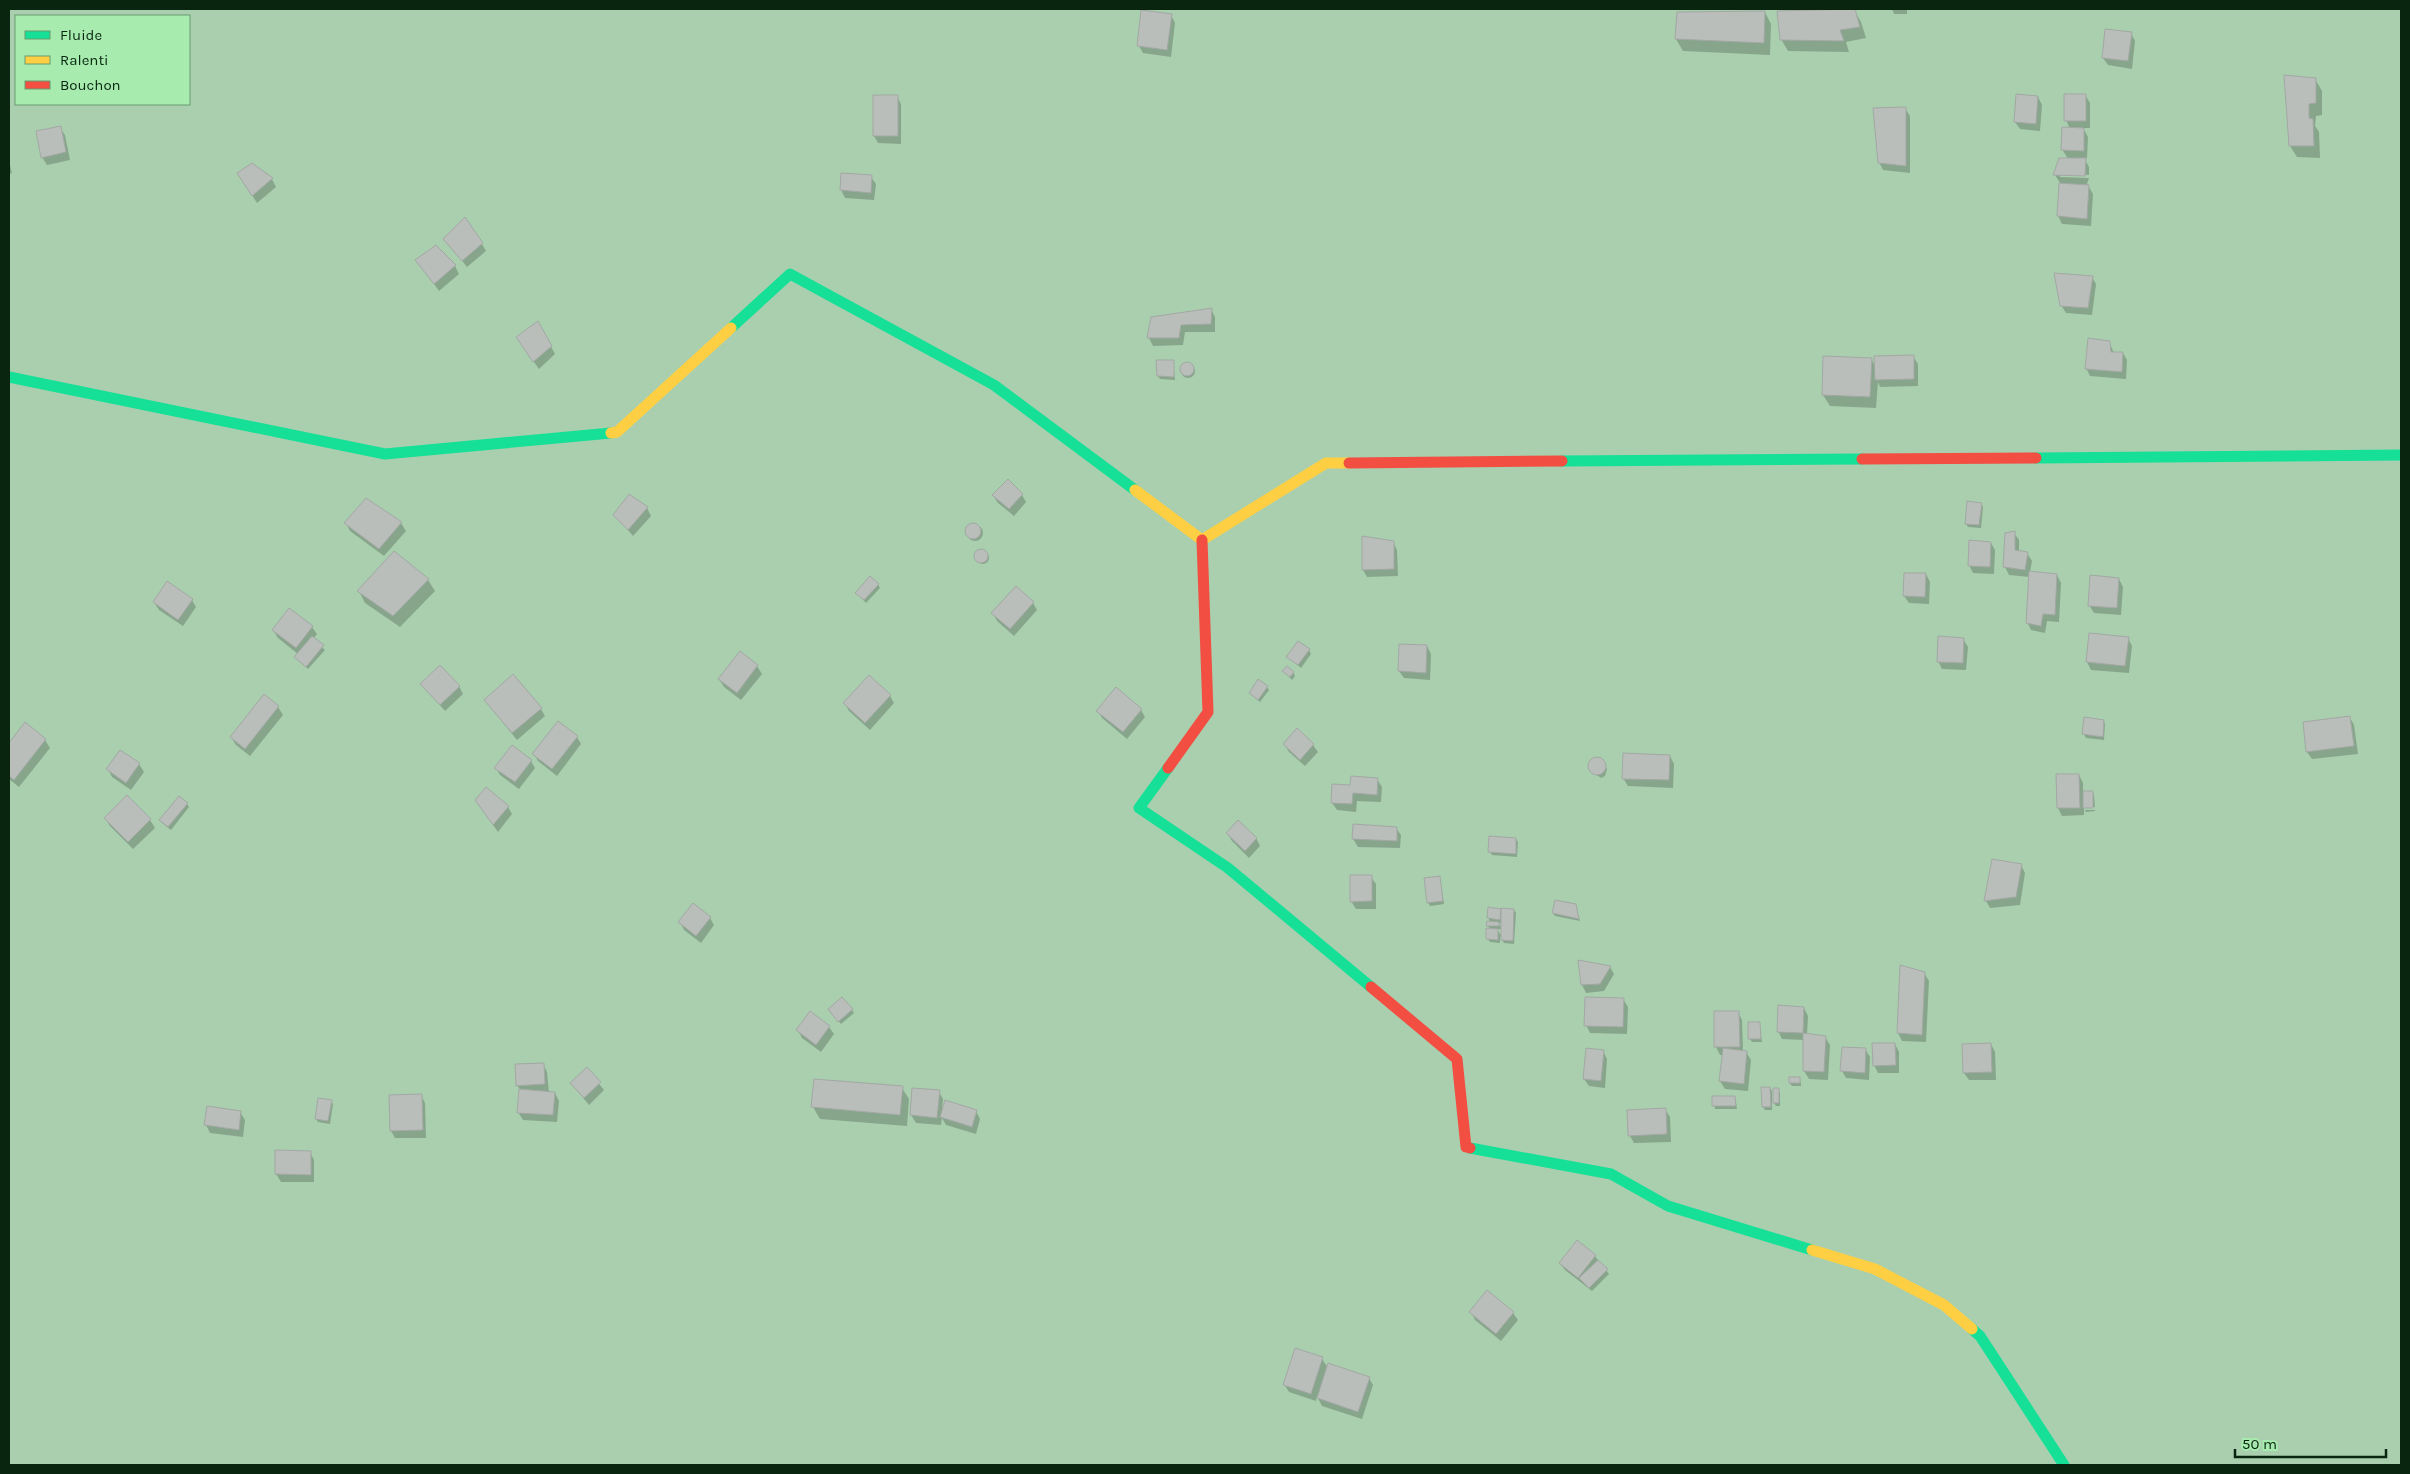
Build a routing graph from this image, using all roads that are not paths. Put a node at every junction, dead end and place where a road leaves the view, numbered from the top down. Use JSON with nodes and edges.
{"nodes":[{"id":1,"x":9,"y":377,"type":"edge"},
{"id":2,"x":2401,"y":455,"type":"edge"},
{"id":3,"x":1202,"y":540,"type":"junction"},
{"id":4,"x":2064,"y":1465,"type":"edge"}],
"edges":[{"from":1,"to":3,"type":"street"},
{"from":2,"to":3,"type":"street"},
{"from":3,"to":4,"type":"street"}]}
